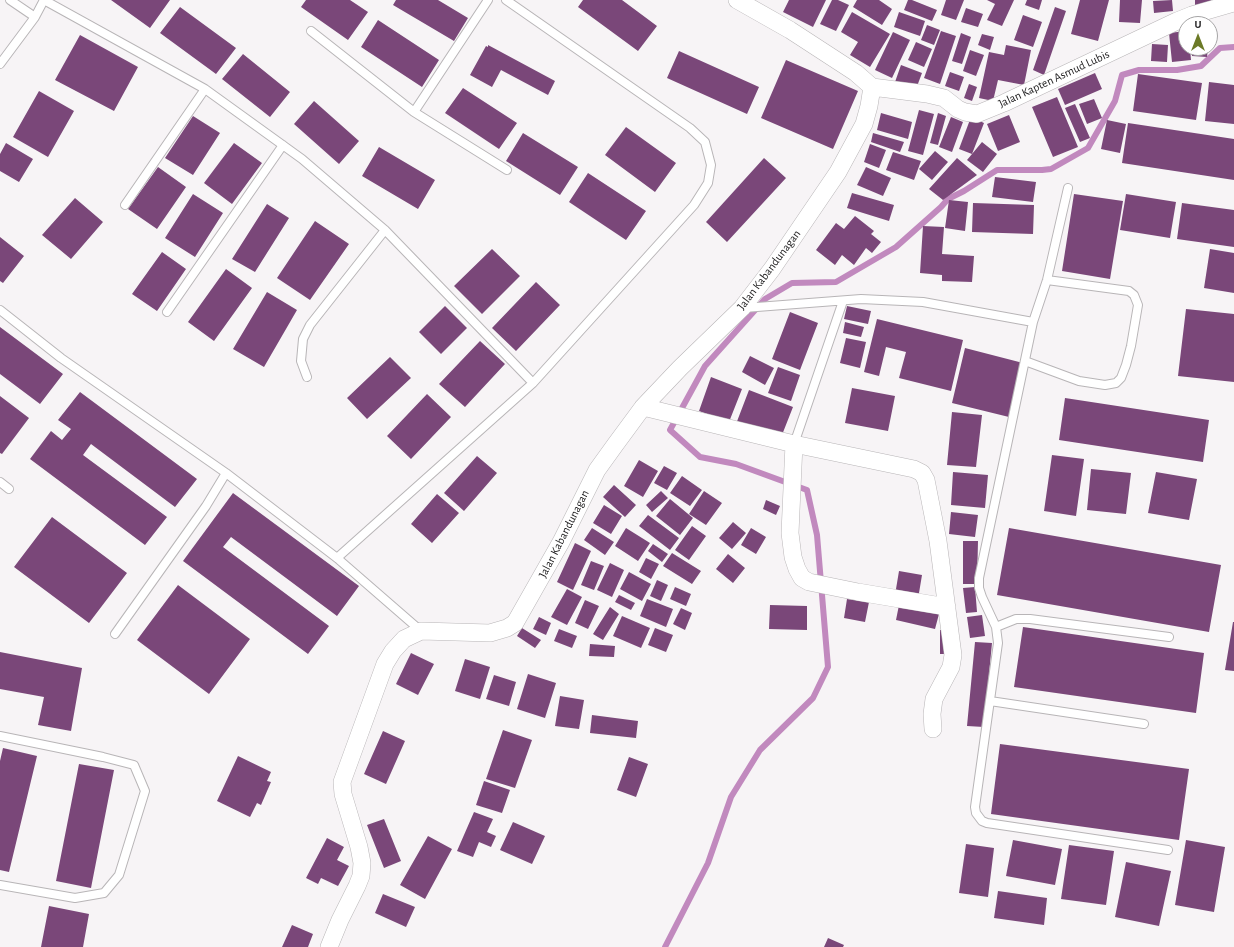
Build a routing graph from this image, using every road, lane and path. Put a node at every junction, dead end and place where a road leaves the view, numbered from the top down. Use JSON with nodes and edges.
{"nodes":[{"id":1,"x":10,"y":0,"type":"edge"},
{"id":2,"x":44,"y":0,"type":"edge"},
{"id":3,"x":488,"y":0,"type":"edge"},
{"id":4,"x":506,"y":0,"type":"edge"},
{"id":5,"x":737,"y":0,"type":"edge"},
{"id":6,"x":1234,"y":3,"type":"edge"},
{"id":7,"x":35,"y":17,"type":"junction"},
{"id":8,"x":311,"y":32,"type":"dead end"},
{"id":9,"x":0,"y":64,"type":"edge"},
{"id":10,"x":872,"y":87,"type":"junction"},
{"id":11,"x":205,"y":89,"type":"junction"},
{"id":12,"x":414,"y":112,"type":"junction"},
{"id":13,"x":283,"y":145,"type":"junction"},
{"id":14,"x":507,"y":170,"type":"dead end"},
{"id":15,"x":1068,"y":188,"type":"dead end"},
{"id":16,"x":126,"y":205,"type":"dead end"},
{"id":17,"x":386,"y":230,"type":"junction"},
{"id":18,"x":1047,"y":280,"type":"junction"},
{"id":19,"x":843,"y":301,"type":"junction"},
{"id":20,"x":742,"y":308,"type":"junction"},
{"id":21,"x":0,"y":310,"type":"edge"},
{"id":22,"x":166,"y":312,"type":"dead end"},
{"id":23,"x":1033,"y":322,"type":"junction"},
{"id":24,"x":1025,"y":362,"type":"junction"},
{"id":25,"x":307,"y":377,"type":"dead end"},
{"id":26,"x":533,"y":383,"type":"junction"},
{"id":27,"x":643,"y":407,"type":"junction"},
{"id":28,"x":794,"y":444,"type":"junction"},
{"id":29,"x":226,"y":473,"type":"junction"},
{"id":30,"x":0,"y":482,"type":"edge"},
{"id":31,"x":9,"y":488,"type":"dead end"},
{"id":32,"x":337,"y":558,"type":"junction"},
{"id":33,"x":947,"y":607,"type":"junction"},
{"id":34,"x":996,"y":627,"type":"junction"},
{"id":35,"x":420,"y":631,"type":"junction"},
{"id":36,"x":115,"y":634,"type":"dead end"},
{"id":37,"x":1168,"y":637,"type":"dead end"},
{"id":38,"x":990,"y":701,"type":"junction"},
{"id":39,"x":1144,"y":724,"type":"dead end"},
{"id":40,"x":933,"y":729,"type":"dead end"},
{"id":41,"x":0,"y":736,"type":"edge"},
{"id":42,"x":1168,"y":850,"type":"dead end"},
{"id":43,"x":0,"y":885,"type":"edge"},
{"id":44,"x":329,"y":947,"type":"edge"}],
"edges":[{"from":1,"to":7,"type":"lane"},
{"from":2,"to":7,"type":"lane"},
{"from":2,"to":11,"type":"lane"},
{"from":3,"to":12,"type":"lane"},
{"from":4,"to":26,"type":"lane"},
{"from":5,"to":10,"type":"street"},
{"from":6,"to":10,"type":"street","name":"Jalan Kapten Asmud Lubis"},
{"from":7,"to":9,"type":"lane"},
{"from":8,"to":12,"type":"lane"},
{"from":10,"to":20,"type":"street","name":"Jalan Kabandunagan"},
{"from":11,"to":13,"type":"lane"},
{"from":11,"to":16,"type":"lane"},
{"from":12,"to":14,"type":"lane"},
{"from":13,"to":17,"type":"lane"},
{"from":13,"to":22,"type":"lane"},
{"from":15,"to":18,"type":"lane"},
{"from":17,"to":25,"type":"lane"},
{"from":17,"to":26,"type":"lane"},
{"from":18,"to":23,"type":"lane"},
{"from":18,"to":24,"type":"lane"},
{"from":19,"to":20,"type":"lane"},
{"from":19,"to":23,"type":"lane"},
{"from":19,"to":28,"type":"lane"},
{"from":20,"to":27,"type":"street","name":"Jalan Kabandunagan"},
{"from":21,"to":29,"type":"lane"},
{"from":23,"to":24,"type":"lane"},
{"from":24,"to":34,"type":"lane"},
{"from":26,"to":32,"type":"lane"},
{"from":27,"to":28,"type":"street"},
{"from":27,"to":35,"type":"street","name":"Jalan Kabandunagan"},
{"from":28,"to":33,"type":"street"},
{"from":28,"to":33,"type":"street"},
{"from":29,"to":32,"type":"lane"},
{"from":29,"to":36,"type":"lane"},
{"from":30,"to":31,"type":"lane"},
{"from":32,"to":35,"type":"lane"},
{"from":33,"to":40,"type":"street"},
{"from":34,"to":37,"type":"lane"},
{"from":34,"to":38,"type":"lane"},
{"from":35,"to":44,"type":"street"},
{"from":38,"to":39,"type":"lane"},
{"from":38,"to":42,"type":"lane"},
{"from":41,"to":43,"type":"lane"}]}
